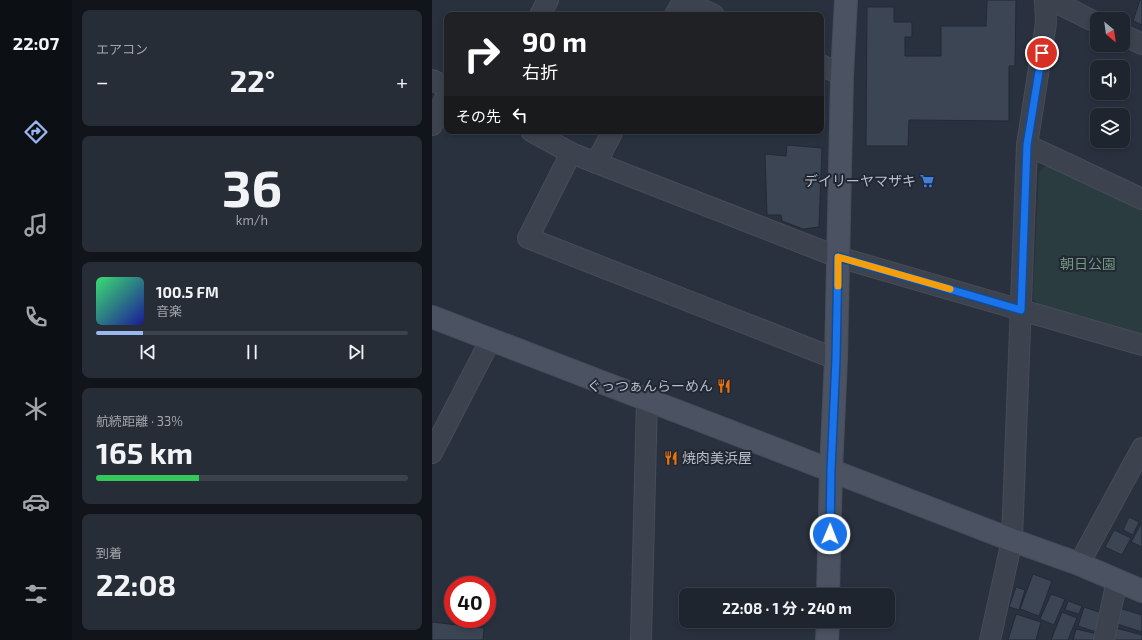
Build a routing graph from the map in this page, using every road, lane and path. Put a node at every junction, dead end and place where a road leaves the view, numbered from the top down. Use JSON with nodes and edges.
{"nodes":[{"id":1,"x":548,"y":0,"type":"edge"},
{"id":2,"x":846,"y":0,"type":"edge"},
{"id":3,"x":1046,"y":0,"type":"edge"},
{"id":4,"x":1051,"y":0,"type":"edge"},
{"id":5,"x":542,"y":12,"type":"edge"},
{"id":6,"x":677,"y":12,"type":"edge"},
{"id":7,"x":707,"y":12,"type":"edge"},
{"id":8,"x":1090,"y":19,"type":"edge"},
{"id":9,"x":1130,"y":38,"type":"edge"},
{"id":10,"x":1142,"y":44,"type":"edge"},
{"id":11,"x":824,"y":66,"type":"edge"},
{"id":12,"x":842,"y":74,"type":"junction"},
{"id":13,"x":432,"y":80,"type":"edge"},
{"id":14,"x":444,"y":86,"type":"edge"},
{"id":15,"x":444,"y":101,"type":"edge"},
{"id":16,"x":432,"y":125,"type":"edge"},
{"id":17,"x":536,"y":134,"type":"edge"},
{"id":18,"x":611,"y":134,"type":"edge"},
{"id":19,"x":1027,"y":145,"type":"junction"},
{"id":20,"x":571,"y":153,"type":"junction"},
{"id":21,"x":596,"y":163,"type":"junction"},
{"id":22,"x":1142,"y":199,"type":"edge"},
{"id":23,"x":838,"y":257,"type":"junction"},
{"id":24,"x":1021,"y":310,"type":"junction"},
{"id":25,"x":432,"y":317,"type":"edge"},
{"id":26,"x":491,"y":339,"type":"junction"},
{"id":27,"x":1142,"y":345,"type":"edge"},
{"id":28,"x":836,"y":359,"type":"junction"},
{"id":29,"x":647,"y":399,"type":"junction"},
{"id":30,"x":1142,"y":448,"type":"edge"},
{"id":31,"x":432,"y":453,"type":"edge"},
{"id":32,"x":831,"y":470,"type":"junction"},
{"id":33,"x":1012,"y":540,"type":"junction"},
{"id":34,"x":1079,"y":564,"type":"junction"},
{"id":35,"x":1118,"y":581,"type":"junction"},
{"id":36,"x":828,"y":588,"type":"edge"},
{"id":37,"x":1142,"y":591,"type":"edge"},
{"id":38,"x":828,"y":628,"type":"edge"},
{"id":39,"x":641,"y":640,"type":"edge"},
{"id":40,"x":827,"y":640,"type":"edge"},
{"id":41,"x":990,"y":640,"type":"edge"},
{"id":42,"x":1104,"y":640,"type":"edge"}],
"edges":[{"from":1,"to":5,"type":"street"},
{"from":2,"to":12,"type":"street"},
{"from":3,"to":19,"type":"street"},
{"from":4,"to":8,"type":"street"},
{"from":6,"to":7,"type":"street"},
{"from":9,"to":10,"type":"street"},
{"from":11,"to":12,"type":"street"},
{"from":12,"to":23,"type":"street"},
{"from":13,"to":14,"type":"street"},
{"from":15,"to":16,"type":"street"},
{"from":17,"to":20,"type":"street"},
{"from":18,"to":21,"type":"street"},
{"from":19,"to":22,"type":"street"},
{"from":19,"to":24,"type":"street"},
{"from":20,"to":21,"type":"street"},
{"from":20,"to":28,"type":"street"},
{"from":21,"to":23,"type":"street"},
{"from":23,"to":24,"type":"street"},
{"from":23,"to":28,"type":"street"},
{"from":24,"to":27,"type":"street"},
{"from":24,"to":33,"type":"street"},
{"from":25,"to":26,"type":"street"},
{"from":26,"to":29,"type":"street"},
{"from":26,"to":31,"type":"street"},
{"from":28,"to":32,"type":"street"},
{"from":29,"to":32,"type":"street"},
{"from":29,"to":39,"type":"street"},
{"from":30,"to":34,"type":"street"},
{"from":32,"to":33,"type":"street"},
{"from":32,"to":36,"type":"street"},
{"from":33,"to":34,"type":"street"},
{"from":33,"to":41,"type":"street"},
{"from":34,"to":35,"type":"street"},
{"from":35,"to":37,"type":"street"},
{"from":35,"to":42,"type":"street"},
{"from":38,"to":40,"type":"street"}]}
